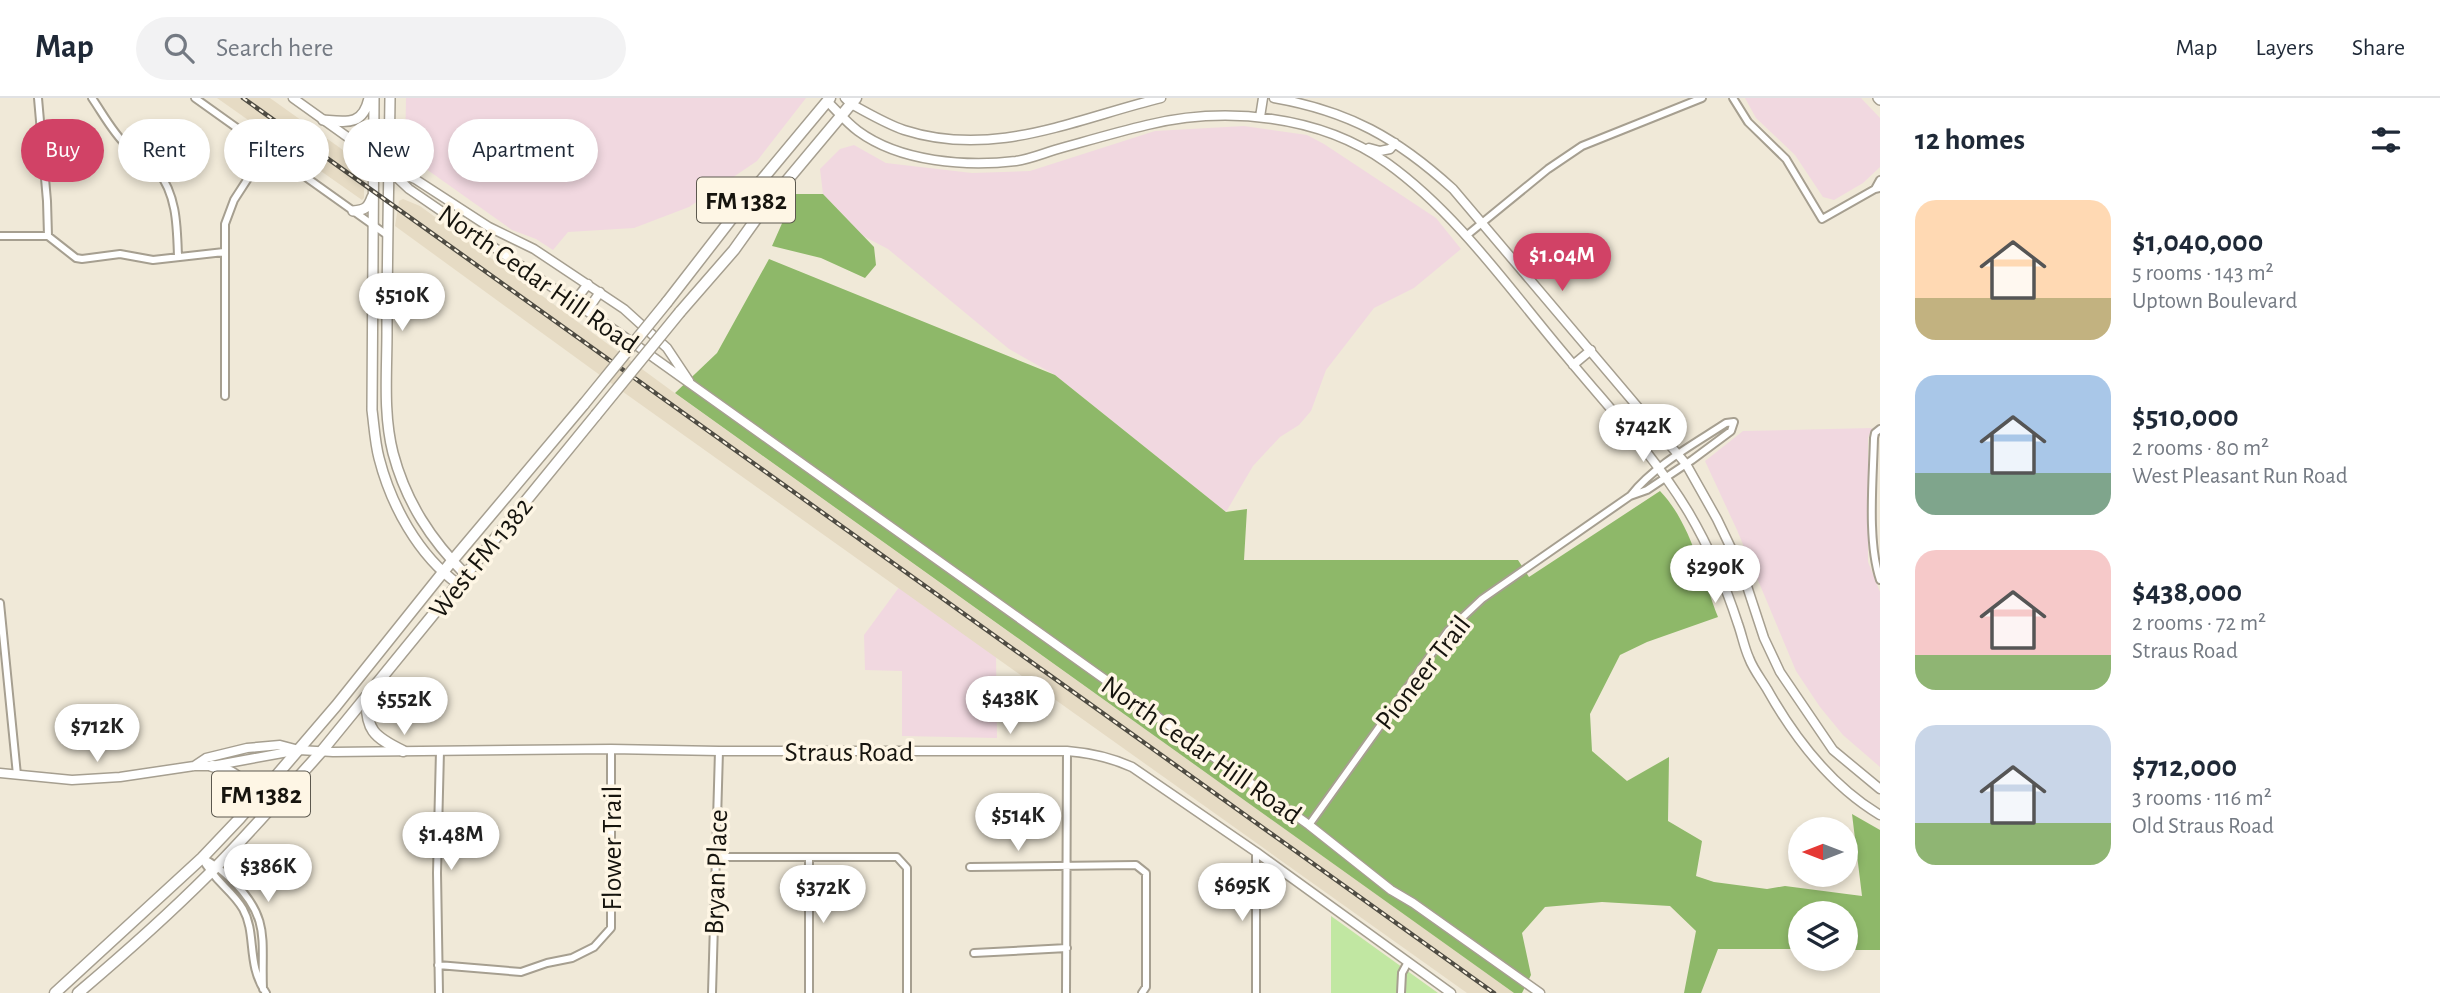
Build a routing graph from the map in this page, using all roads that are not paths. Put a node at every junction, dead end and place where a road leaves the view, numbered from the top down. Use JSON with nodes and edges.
{"nodes":[{"id":1,"x":37,"y":98,"type":"edge"},
{"id":2,"x":92,"y":98,"type":"edge"},
{"id":3,"x":195,"y":98,"type":"edge"},
{"id":4,"x":293,"y":98,"type":"edge"},
{"id":5,"x":371,"y":98,"type":"edge"},
{"id":6,"x":390,"y":98,"type":"edge"},
{"id":7,"x":1161,"y":98,"type":"edge"},
{"id":8,"x":1263,"y":98,"type":"edge"},
{"id":9,"x":1274,"y":98,"type":"edge"},
{"id":10,"x":1702,"y":98,"type":"edge"},
{"id":11,"x":1733,"y":98,"type":"edge"},
{"id":12,"x":828,"y":100,"type":"edge"},
{"id":13,"x":851,"y":100,"type":"edge"},
{"id":14,"x":842,"y":116,"type":"junction"},
{"id":15,"x":1260,"y":117,"type":"junction"},
{"id":16,"x":225,"y":119,"type":"edge"},
{"id":17,"x":323,"y":119,"type":"edge"},
{"id":18,"x":372,"y":119,"type":"edge"},
{"id":19,"x":390,"y":119,"type":"edge"},
{"id":20,"x":329,"y":120,"type":"edge"},
{"id":21,"x":1350,"y":140,"type":"junction"},
{"id":22,"x":1395,"y":143,"type":"junction"},
{"id":23,"x":1880,"y":180,"type":"edge"},
{"id":24,"x":246,"y":182,"type":"edge"},
{"id":25,"x":313,"y":182,"type":"edge"},
{"id":26,"x":374,"y":182,"type":"edge"},
{"id":27,"x":389,"y":182,"type":"edge"},
{"id":28,"x":402,"y":182,"type":"edge"},
{"id":29,"x":420,"y":182,"type":"edge"},
{"id":30,"x":1877,"y":188,"type":"edge"},
{"id":31,"x":374,"y":192,"type":"junction"},
{"id":32,"x":354,"y":211,"type":"junction"},
{"id":33,"x":1481,"y":223,"type":"junction"},
{"id":34,"x":373,"y":226,"type":"junction"},
{"id":35,"x":387,"y":235,"type":"junction"},
{"id":36,"x":0,"y":236,"type":"edge"},
{"id":37,"x":48,"y":236,"type":"junction"},
{"id":38,"x":1466,"y":236,"type":"junction"},
{"id":39,"x":224,"y":252,"type":"junction"},
{"id":40,"x":178,"y":257,"type":"junction"},
{"id":41,"x":588,"y":284,"type":"junction"},
{"id":42,"x":600,"y":292,"type":"junction"},
{"id":43,"x":574,"y":302,"type":"junction"},
{"id":44,"x":587,"y":311,"type":"junction"},
{"id":45,"x":1591,"y":350,"type":"junction"},
{"id":46,"x":1573,"y":365,"type":"junction"},
{"id":47,"x":691,"y":385,"type":"junction"},
{"id":48,"x":225,"y":396,"type":"dead end"},
{"id":49,"x":1877,"y":431,"type":"edge"},
{"id":50,"x":1678,"y":455,"type":"junction"},
{"id":51,"x":1686,"y":464,"type":"junction"},
{"id":52,"x":1659,"y":469,"type":"junction"},
{"id":53,"x":1665,"y":478,"type":"junction"},
{"id":54,"x":1630,"y":496,"type":"junction"},
{"id":55,"x":452,"y":561,"type":"junction"},
{"id":56,"x":443,"y":573,"type":"junction"},
{"id":57,"x":466,"y":575,"type":"junction"},
{"id":58,"x":1880,"y":580,"type":"edge"},
{"id":59,"x":458,"y":584,"type":"junction"},
{"id":60,"x":0,"y":603,"type":"edge"},
{"id":61,"x":367,"y":695,"type":"junction"},
{"id":62,"x":611,"y":749,"type":"junction"},
{"id":63,"x":299,"y":750,"type":"junction"},
{"id":64,"x":403,"y":751,"type":"junction"},
{"id":65,"x":440,"y":751,"type":"junction"},
{"id":66,"x":719,"y":751,"type":"junction"},
{"id":67,"x":1067,"y":751,"type":"junction"},
{"id":68,"x":321,"y":752,"type":"junction"},
{"id":69,"x":194,"y":766,"type":"junction"},
{"id":70,"x":212,"y":766,"type":"junction"},
{"id":71,"x":0,"y":773,"type":"edge"},
{"id":72,"x":17,"y":775,"type":"junction"},
{"id":73,"x":1880,"y":789,"type":"edge"},
{"id":74,"x":1880,"y":815,"type":"edge"},
{"id":75,"x":240,"y":818,"type":"junction"},
{"id":76,"x":1309,"y":825,"type":"junction"},
{"id":77,"x":1256,"y":852,"type":"junction"},
{"id":78,"x":714,"y":856,"type":"junction"},
{"id":79,"x":809,"y":857,"type":"junction"},
{"id":80,"x":202,"y":858,"type":"junction"},
{"id":81,"x":1067,"y":866,"type":"junction"},
{"id":82,"x":970,"y":867,"type":"dead end"},
{"id":83,"x":213,"y":870,"type":"junction"},
{"id":84,"x":1067,"y":948,"type":"junction"},
{"id":85,"x":974,"y":953,"type":"dead end"},
{"id":86,"x":1408,"y":962,"type":"junction"},
{"id":87,"x":438,"y":965,"type":"junction"},
{"id":88,"x":265,"y":991,"type":"edge"},
{"id":89,"x":55,"y":993,"type":"edge"},
{"id":90,"x":78,"y":993,"type":"edge"},
{"id":91,"x":439,"y":993,"type":"edge"},
{"id":92,"x":712,"y":993,"type":"edge"},
{"id":93,"x":809,"y":993,"type":"edge"},
{"id":94,"x":907,"y":993,"type":"edge"},
{"id":95,"x":1066,"y":993,"type":"edge"},
{"id":96,"x":1142,"y":993,"type":"edge"},
{"id":97,"x":1256,"y":993,"type":"edge"},
{"id":98,"x":1401,"y":993,"type":"edge"},
{"id":99,"x":1451,"y":993,"type":"edge"},
{"id":100,"x":1540,"y":993,"type":"edge"}],
"edges":[{"from":1,"to":37,"type":"street"},
{"from":2,"to":40,"type":"street"},
{"from":3,"to":16,"type":"street"},
{"from":4,"to":17,"type":"street","name":"North Cedar Hill Road"},
{"from":5,"to":18,"type":"main road"},
{"from":5,"to":20,"type":"main road"},
{"from":6,"to":19,"type":"main road"},
{"from":7,"to":13,"type":"street"},
{"from":8,"to":15,"type":"street"},
{"from":9,"to":22,"type":"street"},
{"from":10,"to":33,"type":"street"},
{"from":11,"to":30,"type":"street"},
{"from":12,"to":14,"type":"street"},
{"from":12,"to":55,"type":"main road","name":"West FM 1382","number":"FM 1382","bridge":true},
{"from":13,"to":14,"type":"main road","name":"West FM 1382","number":"FM 1382"},
{"from":14,"to":15,"type":"street"},
{"from":14,"to":57,"type":"main road","name":"West FM 1382","number":"FM 1382","bridge":true},
{"from":15,"to":21,"type":"street"},
{"from":21,"to":22,"type":"street"},
{"from":21,"to":38,"type":"street"},
{"from":22,"to":33,"type":"street"},
{"from":23,"to":30,"type":"street"},
{"from":24,"to":39,"type":"street"},
{"from":25,"to":32,"type":"street"},
{"from":26,"to":31,"type":"main road"},
{"from":27,"to":35,"type":"main road"},
{"from":28,"to":43,"type":"street","name":"North Cedar Hill Road"},
{"from":29,"to":41,"type":"street","name":"North Cedar Hill Road"},
{"from":31,"to":32,"type":"main road"},
{"from":31,"to":34,"type":"main road"},
{"from":32,"to":34,"type":"street"},
{"from":33,"to":38,"type":"street"},
{"from":33,"to":45,"type":"street"},
{"from":34,"to":35,"type":"street"},
{"from":34,"to":56,"type":"main road"},
{"from":35,"to":55,"type":"main road"},
{"from":36,"to":37,"type":"street"},
{"from":37,"to":40,"type":"street"},
{"from":38,"to":46,"type":"street"},
{"from":39,"to":40,"type":"street"},
{"from":39,"to":48,"type":"street"},
{"from":41,"to":42,"type":"street","name":"North Cedar Hill Road"},
{"from":41,"to":43,"type":"street"},
{"from":42,"to":44,"type":"street"},
{"from":42,"to":47,"type":"street","name":"North Cedar Hill Road"},
{"from":43,"to":44,"type":"street","name":"North Cedar Hill Road"},
{"from":44,"to":47,"type":"street","name":"North Cedar Hill Road"},
{"from":45,"to":46,"type":"street"},
{"from":45,"to":50,"type":"street"},
{"from":46,"to":52,"type":"street"},
{"from":47,"to":76,"type":"street","name":"North Cedar Hill Road"},
{"from":49,"to":58,"type":"street"},
{"from":50,"to":51,"type":"street"},
{"from":50,"to":51,"type":"street","name":"Pioneer Trail"},
{"from":50,"to":52,"type":"street","name":"Pioneer Trail"},
{"from":51,"to":53,"type":"street","name":"Pioneer Trail"},
{"from":51,"to":73,"type":"street"},
{"from":52,"to":53,"type":"street"},
{"from":52,"to":54,"type":"street","name":"Pioneer Trail"},
{"from":53,"to":54,"type":"street","name":"Pioneer Trail"},
{"from":53,"to":74,"type":"street"},
{"from":54,"to":76,"type":"street","name":"Pioneer Trail"},
{"from":55,"to":56,"type":"main road","name":"West FM 1382","number":"FM 1382"},
{"from":55,"to":57,"type":"main road"},
{"from":56,"to":59,"type":"main road"},
{"from":56,"to":63,"type":"main road","name":"West FM 1382","number":"FM 1382"},
{"from":57,"to":59,"type":"main road","name":"West FM 1382","number":"FM 1382"},
{"from":59,"to":61,"type":"main road","name":"West FM 1382","number":"FM 1382"},
{"from":60,"to":72,"type":"street"},
{"from":61,"to":64,"type":"main road"},
{"from":61,"to":68,"type":"main road","name":"West FM 1382","number":"FM 1382"},
{"from":62,"to":65,"type":"street","name":"Straus Road"},
{"from":62,"to":66,"type":"street","name":"Straus Road"},
{"from":62,"to":87,"type":"street","name":"Flower Trail"},
{"from":63,"to":68,"type":"street","name":"Straus Road"},
{"from":63,"to":69,"type":"street"},
{"from":63,"to":70,"type":"street"},
{"from":63,"to":75,"type":"main road","name":"West FM 1382","number":"FM 1382"},
{"from":64,"to":65,"type":"street","name":"Straus Road"},
{"from":64,"to":68,"type":"street","name":"Straus Road"},
{"from":65,"to":87,"type":"street"},
{"from":66,"to":67,"type":"street","name":"Straus Road"},
{"from":66,"to":78,"type":"street","name":"Bryan Place"},
{"from":67,"to":77,"type":"street","name":"Straus Road"},
{"from":67,"to":81,"type":"street"},
{"from":68,"to":83,"type":"main road","name":"West FM 1382","number":"FM 1382"},
{"from":69,"to":70,"type":"street"},
{"from":69,"to":72,"type":"street"},
{"from":70,"to":75,"type":"main road"},
{"from":71,"to":72,"type":"street"},
{"from":75,"to":80,"type":"main road","name":"West FM 1382","number":"FM 1382"},
{"from":76,"to":100,"type":"street","name":"North Cedar Hill Road"},
{"from":77,"to":86,"type":"street","name":"Straus Road"},
{"from":77,"to":97,"type":"street"},
{"from":78,"to":79,"type":"street"},
{"from":78,"to":92,"type":"street","name":"Bryan Place"},
{"from":79,"to":93,"type":"street"},
{"from":79,"to":94,"type":"street"},
{"from":80,"to":83,"type":"street"},
{"from":80,"to":89,"type":"main road","name":"West FM 1382","number":"FM 1382"},
{"from":81,"to":82,"type":"street"},
{"from":81,"to":84,"type":"street"},
{"from":81,"to":96,"type":"street"},
{"from":83,"to":88,"type":"street"},
{"from":83,"to":88,"type":"street"},
{"from":83,"to":90,"type":"main road","name":"West FM 1382","number":"FM 1382"},
{"from":84,"to":85,"type":"street"},
{"from":84,"to":95,"type":"street"},
{"from":86,"to":98,"type":"street"},
{"from":86,"to":99,"type":"street","name":"Straus Road"},
{"from":87,"to":91,"type":"street"}]}
